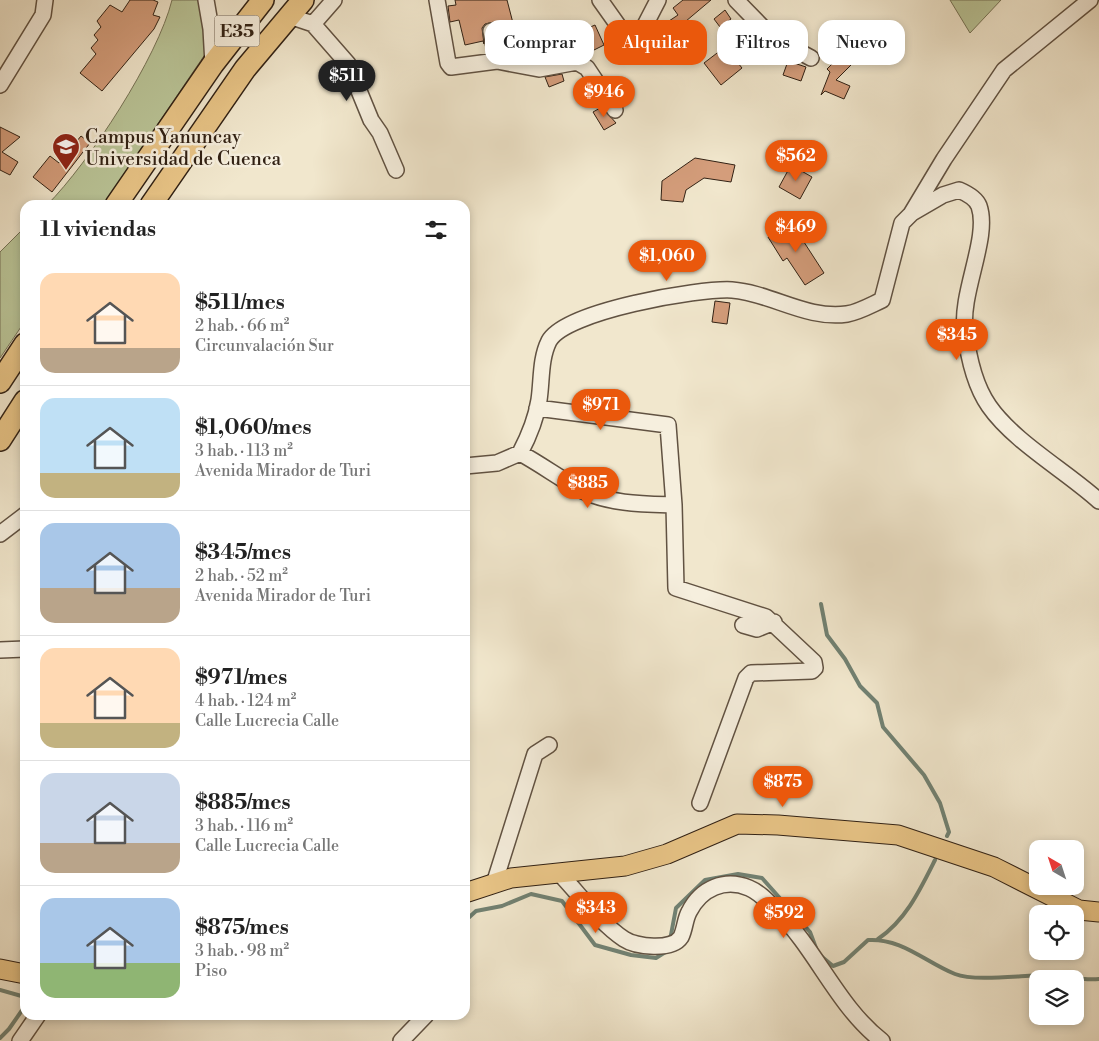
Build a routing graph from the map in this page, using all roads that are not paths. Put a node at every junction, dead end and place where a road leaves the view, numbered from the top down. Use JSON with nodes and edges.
{"nodes":[{"id":1,"x":45,"y":0,"type":"edge"},
{"id":2,"x":206,"y":0,"type":"edge"},
{"id":3,"x":263,"y":0,"type":"edge"},
{"id":4,"x":334,"y":0,"type":"edge"},
{"id":5,"x":437,"y":0,"type":"edge"},
{"id":6,"x":600,"y":0,"type":"edge"},
{"id":7,"x":658,"y":0,"type":"edge"},
{"id":8,"x":736,"y":0,"type":"edge"},
{"id":9,"x":1090,"y":0,"type":"edge"},
{"id":10,"x":296,"y":8,"type":"edge"},
{"id":11,"x":313,"y":24,"type":"junction"},
{"id":12,"x":811,"y":58,"type":"dead end"},
{"id":13,"x":485,"y":63,"type":"edge"},
{"id":14,"x":213,"y":64,"type":"junction"},
{"id":15,"x":518,"y":65,"type":"edge"},
{"id":16,"x":561,"y":65,"type":"edge"},
{"id":17,"x":582,"y":65,"type":"edge"},
{"id":18,"x":0,"y":85,"type":"edge"},
{"id":19,"x":616,"y":110,"type":"dead end"},
{"id":20,"x":396,"y":170,"type":"dead end"},
{"id":21,"x":119,"y":200,"type":"edge"},
{"id":22,"x":154,"y":200,"type":"edge"},
{"id":23,"x":911,"y":214,"type":"junction"},
{"id":24,"x":20,"y":352,"type":"edge"},
{"id":25,"x":0,"y":382,"type":"edge"},
{"id":26,"x":538,"y":408,"type":"junction"},
{"id":27,"x":20,"y":409,"type":"edge"},
{"id":28,"x":0,"y":440,"type":"edge"},
{"id":29,"x":520,"y":453,"type":"junction"},
{"id":30,"x":470,"y":466,"type":"edge"},
{"id":31,"x":1099,"y":500,"type":"edge"},
{"id":32,"x":674,"y":505,"type":"junction"},
{"id":33,"x":20,"y":519,"type":"edge"},
{"id":34,"x":0,"y":534,"type":"edge"},
{"id":35,"x":774,"y":622,"type":"junction"},
{"id":36,"x":742,"y":625,"type":"dead end"},
{"id":37,"x":20,"y":649,"type":"edge"},
{"id":38,"x":0,"y":650,"type":"edge"},
{"id":39,"x":549,"y":745,"type":"dead end"},
{"id":40,"x":700,"y":803,"type":"dead end"},
{"id":41,"x":560,"y":874,"type":"junction"},
{"id":42,"x":494,"y":884,"type":"junction"},
{"id":43,"x":470,"y":891,"type":"edge"},
{"id":44,"x":1099,"y":912,"type":"edge"},
{"id":45,"x":0,"y":969,"type":"edge"},
{"id":46,"x":20,"y":973,"type":"edge"},
{"id":47,"x":35,"y":1020,"type":"edge"},
{"id":48,"x":421,"y":1020,"type":"edge"},
{"id":49,"x":20,"y":1041,"type":"edge"},
{"id":50,"x":402,"y":1041,"type":"edge"},
{"id":51,"x":882,"y":1041,"type":"edge"}],
"edges":[{"from":1,"to":18,"type":"street"},
{"from":2,"to":14,"type":"street"},
{"from":3,"to":14,"type":"highway","number":"E35"},
{"from":4,"to":11,"type":"street"},
{"from":5,"to":13,"type":"street"},
{"from":6,"to":7,"type":"street"},
{"from":8,"to":12,"type":"street"},
{"from":9,"to":23,"type":"street"},
{"from":10,"to":11,"type":"street"},
{"from":10,"to":22,"type":"highway","number":"E35"},
{"from":11,"to":20,"type":"street"},
{"from":14,"to":21,"type":"highway","number":"E35"},
{"from":15,"to":16,"type":"street"},
{"from":17,"to":19,"type":"street"},
{"from":23,"to":26,"type":"street"},
{"from":23,"to":31,"type":"street"},
{"from":24,"to":25,"type":"highway"},
{"from":26,"to":29,"type":"street"},
{"from":26,"to":32,"type":"street"},
{"from":27,"to":28,"type":"highway"},
{"from":29,"to":30,"type":"street"},
{"from":29,"to":32,"type":"street"},
{"from":32,"to":35,"type":"street"},
{"from":33,"to":34,"type":"street"},
{"from":35,"to":36,"type":"street"},
{"from":35,"to":40,"type":"street"},
{"from":37,"to":38,"type":"street"},
{"from":39,"to":42,"type":"street"},
{"from":41,"to":42,"type":"main road"},
{"from":41,"to":44,"type":"main road"},
{"from":41,"to":51,"type":"street"},
{"from":42,"to":43,"type":"main road"},
{"from":45,"to":46,"type":"main road"},
{"from":47,"to":49,"type":"street"},
{"from":48,"to":50,"type":"street"}]}
